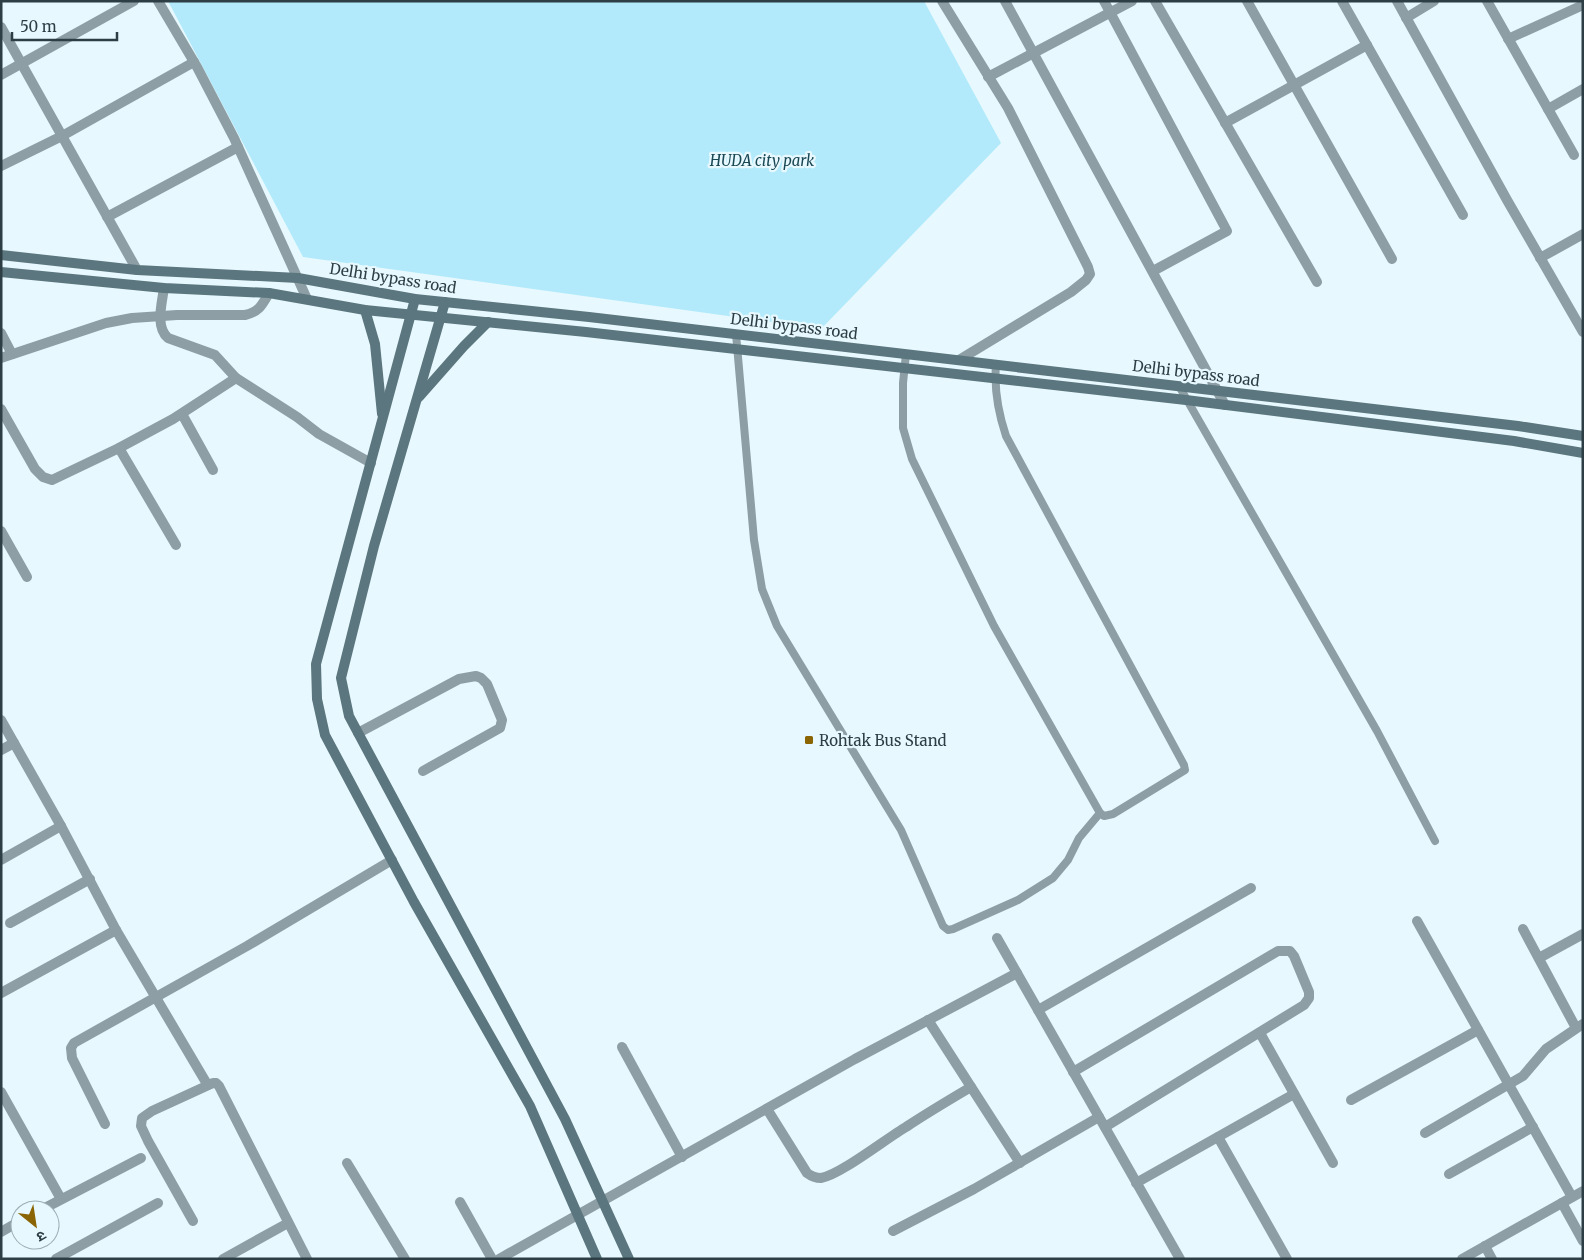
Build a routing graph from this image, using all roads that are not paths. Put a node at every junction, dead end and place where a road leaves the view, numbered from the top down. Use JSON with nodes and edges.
{"nodes":[{"id":1,"x":134,"y":1,"type":"edge"},
{"id":2,"x":158,"y":1,"type":"edge"},
{"id":3,"x":942,"y":1,"type":"edge"},
{"id":4,"x":1005,"y":1,"type":"edge"},
{"id":5,"x":1104,"y":1,"type":"edge"},
{"id":6,"x":1132,"y":1,"type":"edge"},
{"id":7,"x":1155,"y":1,"type":"edge"},
{"id":8,"x":1247,"y":1,"type":"edge"},
{"id":9,"x":1342,"y":1,"type":"edge"},
{"id":10,"x":1397,"y":1,"type":"edge"},
{"id":11,"x":1434,"y":1,"type":"edge"},
{"id":12,"x":1487,"y":1,"type":"edge"},
{"id":13,"x":1583,"y":5,"type":"edge"},
{"id":14,"x":1110,"y":13,"type":"junction"},
{"id":15,"x":1406,"y":18,"type":"junction"},
{"id":16,"x":1,"y":27,"type":"edge"},
{"id":17,"x":1508,"y":40,"type":"junction"},
{"id":18,"x":1367,"y":46,"type":"junction"},
{"id":19,"x":1034,"y":53,"type":"junction"},
{"id":20,"x":194,"y":62,"type":"junction"},
{"id":21,"x":22,"y":64,"type":"junction"},
{"id":22,"x":1,"y":75,"type":"edge"},
{"id":23,"x":988,"y":78,"type":"junction"},
{"id":24,"x":1294,"y":85,"type":"junction"},
{"id":25,"x":1583,"y":89,"type":"edge"},
{"id":26,"x":1548,"y":109,"type":"junction"},
{"id":27,"x":1225,"y":123,"type":"junction"},
{"id":28,"x":62,"y":136,"type":"junction"},
{"id":29,"x":238,"y":147,"type":"junction"},
{"id":30,"x":1574,"y":155,"type":"dead end"},
{"id":31,"x":1,"y":166,"type":"edge"},
{"id":32,"x":1463,"y":215,"type":"dead end"},
{"id":33,"x":107,"y":217,"type":"junction"},
{"id":34,"x":1583,"y":234,"type":"edge"},
{"id":35,"x":1,"y":255,"type":"edge"},
{"id":36,"x":1540,"y":258,"type":"junction"},
{"id":37,"x":1392,"y":259,"type":"dead end"},
{"id":38,"x":137,"y":270,"type":"junction"},
{"id":39,"x":1153,"y":271,"type":"junction"},
{"id":40,"x":1,"y":272,"type":"edge"},
{"id":41,"x":298,"y":278,"type":"junction"},
{"id":42,"x":1317,"y":282,"type":"dead end"},
{"id":43,"x":164,"y":288,"type":"junction"},
{"id":44,"x":269,"y":293,"type":"junction"},
{"id":45,"x":307,"y":298,"type":"junction"},
{"id":46,"x":415,"y":299,"type":"junction"},
{"id":47,"x":445,"y":302,"type":"junction"},
{"id":48,"x":365,"y":310,"type":"junction"},
{"id":49,"x":411,"y":314,"type":"junction"},
{"id":50,"x":160,"y":317,"type":"junction"},
{"id":51,"x":440,"y":317,"type":"junction"},
{"id":52,"x":488,"y":322,"type":"junction"},
{"id":53,"x":1583,"y":332,"type":"edge"},
{"id":54,"x":1,"y":333,"type":"edge"},
{"id":55,"x":736,"y":334,"type":"junction"},
{"id":56,"x":738,"y":350,"type":"junction"},
{"id":57,"x":12,"y":354,"type":"junction"},
{"id":58,"x":906,"y":354,"type":"junction"},
{"id":59,"x":1,"y":358,"type":"edge"},
{"id":60,"x":958,"y":360,"type":"junction"},
{"id":61,"x":996,"y":364,"type":"junction"},
{"id":62,"x":904,"y":368,"type":"junction"},
{"id":63,"x":236,"y":378,"type":"junction"},
{"id":64,"x":995,"y":379,"type":"junction"},
{"id":65,"x":1179,"y":386,"type":"junction"},
{"id":66,"x":1216,"y":390,"type":"junction"},
{"id":67,"x":416,"y":400,"type":"junction"},
{"id":68,"x":1186,"y":400,"type":"junction"},
{"id":69,"x":1225,"y":405,"type":"junction"},
{"id":70,"x":1,"y":409,"type":"edge"},
{"id":71,"x":182,"y":414,"type":"junction"},
{"id":72,"x":382,"y":420,"type":"junction"},
{"id":73,"x":1583,"y":436,"type":"edge"},
{"id":74,"x":119,"y":448,"type":"junction"},
{"id":75,"x":1583,"y":453,"type":"edge"},
{"id":76,"x":371,"y":463,"type":"junction"},
{"id":77,"x":213,"y":470,"type":"dead end"},
{"id":78,"x":1,"y":531,"type":"edge"},
{"id":79,"x":176,"y":545,"type":"dead end"},
{"id":80,"x":27,"y":577,"type":"dead end"},
{"id":81,"x":1,"y":720,"type":"edge"},
{"id":82,"x":358,"y":733,"type":"junction"},
{"id":83,"x":14,"y":743,"type":"junction"},
{"id":84,"x":1,"y":750,"type":"edge"},
{"id":85,"x":423,"y":772,"type":"dead end"},
{"id":86,"x":1100,"y":813,"type":"junction"},
{"id":87,"x":62,"y":826,"type":"junction"},
{"id":88,"x":1435,"y":841,"type":"dead end"},
{"id":89,"x":1,"y":860,"type":"edge"},
{"id":90,"x":392,"y":860,"type":"junction"},
{"id":91,"x":90,"y":879,"type":"junction"},
{"id":92,"x":1251,"y":888,"type":"dead end"},
{"id":93,"x":1417,"y":921,"type":"dead end"},
{"id":94,"x":10,"y":923,"type":"dead end"},
{"id":95,"x":116,"y":930,"type":"junction"},
{"id":96,"x":1523,"y":930,"type":"dead end"},
{"id":97,"x":1583,"y":934,"type":"edge"},
{"id":98,"x":997,"y":938,"type":"dead end"},
{"id":99,"x":1539,"y":958,"type":"junction"},
{"id":100,"x":1017,"y":973,"type":"junction"},
{"id":101,"x":1,"y":993,"type":"edge"},
{"id":102,"x":156,"y":997,"type":"junction"},
{"id":103,"x":1038,"y":1010,"type":"junction"},
{"id":104,"x":928,"y":1020,"type":"junction"},
{"id":105,"x":1579,"y":1026,"type":"edge"},
{"id":106,"x":1478,"y":1030,"type":"junction"},
{"id":107,"x":1260,"y":1033,"type":"junction"},
{"id":108,"x":622,"y":1047,"type":"dead end"},
{"id":109,"x":1073,"y":1072,"type":"junction"},
{"id":110,"x":207,"y":1084,"type":"junction"},
{"id":111,"x":1509,"y":1085,"type":"junction"},
{"id":112,"x":971,"y":1087,"type":"junction"},
{"id":113,"x":1,"y":1092,"type":"edge"},
{"id":114,"x":1294,"y":1094,"type":"junction"},
{"id":115,"x":1351,"y":1100,"type":"dead end"},
{"id":116,"x":768,"y":1109,"type":"junction"},
{"id":117,"x":1099,"y":1117,"type":"junction"},
{"id":118,"x":105,"y":1124,"type":"dead end"},
{"id":119,"x":1105,"y":1127,"type":"junction"},
{"id":120,"x":1533,"y":1128,"type":"junction"},
{"id":121,"x":1425,"y":1133,"type":"dead end"},
{"id":122,"x":1218,"y":1137,"type":"junction"},
{"id":123,"x":682,"y":1157,"type":"junction"},
{"id":124,"x":141,"y":1158,"type":"dead end"},
{"id":125,"x":347,"y":1163,"type":"dead end"},
{"id":126,"x":1020,"y":1163,"type":"junction"},
{"id":127,"x":1333,"y":1164,"type":"dead end"},
{"id":128,"x":1449,"y":1174,"type":"dead end"},
{"id":129,"x":1136,"y":1183,"type":"junction"},
{"id":130,"x":1583,"y":1191,"type":"edge"},
{"id":131,"x":1572,"y":1197,"type":"junction"},
{"id":132,"x":61,"y":1199,"type":"joint"},
{"id":133,"x":602,"y":1200,"type":"junction"},
{"id":134,"x":460,"y":1202,"type":"dead end"},
{"id":135,"x":158,"y":1203,"type":"dead end"},
{"id":136,"x":1562,"y":1203,"type":"junction"},
{"id":137,"x":578,"y":1215,"type":"junction"},
{"id":138,"x":193,"y":1221,"type":"dead end"},
{"id":139,"x":288,"y":1223,"type":"junction"},
{"id":140,"x":893,"y":1230,"type":"dead end"},
{"id":141,"x":1583,"y":1241,"type":"edge"},
{"id":142,"x":1485,"y":1246,"type":"junction"},
{"id":143,"x":56,"y":1259,"type":"edge"},
{"id":144,"x":223,"y":1259,"type":"edge"},
{"id":145,"x":306,"y":1259,"type":"edge"},
{"id":146,"x":405,"y":1259,"type":"edge"},
{"id":147,"x":492,"y":1259,"type":"edge"},
{"id":148,"x":499,"y":1259,"type":"edge"},
{"id":149,"x":597,"y":1259,"type":"edge"},
{"id":150,"x":629,"y":1259,"type":"edge"},
{"id":151,"x":1180,"y":1259,"type":"edge"},
{"id":152,"x":1288,"y":1259,"type":"edge"},
{"id":153,"x":1462,"y":1259,"type":"edge"},
{"id":154,"x":1492,"y":1259,"type":"edge"}],
"edges":[{"from":1,"to":21,"type":"street"},
{"from":2,"to":20,"type":"street"},
{"from":3,"to":23,"type":"street"},
{"from":4,"to":19,"type":"street"},
{"from":5,"to":14,"type":"street"},
{"from":6,"to":14,"type":"street"},
{"from":7,"to":27,"type":"street"},
{"from":8,"to":24,"type":"street"},
{"from":9,"to":18,"type":"street"},
{"from":10,"to":15,"type":"street"},
{"from":11,"to":15,"type":"street"},
{"from":12,"to":17,"type":"street"},
{"from":13,"to":17,"type":"street"},
{"from":14,"to":19,"type":"street"},
{"from":14,"to":39,"type":"street"},
{"from":15,"to":36,"type":"street"},
{"from":16,"to":21,"type":"street"},
{"from":17,"to":26,"type":"street"},
{"from":18,"to":24,"type":"street"},
{"from":18,"to":32,"type":"street"},
{"from":19,"to":23,"type":"street"},
{"from":19,"to":39,"type":"street"},
{"from":20,"to":28,"type":"street"},
{"from":20,"to":29,"type":"street"},
{"from":21,"to":22,"type":"street"},
{"from":21,"to":28,"type":"street"},
{"from":23,"to":60,"type":"street"},
{"from":24,"to":27,"type":"street"},
{"from":24,"to":37,"type":"street"},
{"from":25,"to":26,"type":"street"},
{"from":26,"to":30,"type":"street"},
{"from":27,"to":42,"type":"street"},
{"from":28,"to":31,"type":"street"},
{"from":28,"to":33,"type":"street"},
{"from":29,"to":33,"type":"street"},
{"from":29,"to":41,"type":"street"},
{"from":33,"to":38,"type":"street"},
{"from":34,"to":36,"type":"street"},
{"from":35,"to":38,"type":"main road","name":"Delhi bypass road"},
{"from":36,"to":53,"type":"street"},
{"from":38,"to":41,"type":"main road","name":"Delhi bypass road"},
{"from":39,"to":66,"type":"street"},
{"from":40,"to":43,"type":"main road","name":"Delhi bypass road"},
{"from":41,"to":45,"type":"street"},
{"from":41,"to":46,"type":"main road","name":"Delhi bypass road"},
{"from":43,"to":44,"type":"main road","name":"Delhi bypass road"},
{"from":43,"to":50,"type":"street"},
{"from":44,"to":45,"type":"main road","name":"Delhi bypass road"},
{"from":44,"to":50,"type":"street"},
{"from":45,"to":48,"type":"main road","name":"Delhi bypass road"},
{"from":46,"to":47,"type":"main road","name":"Delhi bypass road"},
{"from":46,"to":49,"type":"main road"},
{"from":47,"to":51,"type":"main road"},
{"from":47,"to":55,"type":"main road","name":"Delhi bypass road"},
{"from":48,"to":49,"type":"main road","name":"Delhi bypass road"},
{"from":48,"to":72,"type":"main road"},
{"from":49,"to":51,"type":"main road","name":"Delhi bypass road"},
{"from":49,"to":72,"type":"main road"},
{"from":50,"to":57,"type":"street"},
{"from":50,"to":63,"type":"street"},
{"from":51,"to":52,"type":"main road","name":"Delhi bypass road"},
{"from":51,"to":67,"type":"main road"},
{"from":52,"to":56,"type":"main road","name":"Delhi bypass road"},
{"from":52,"to":67,"type":"main road"},
{"from":54,"to":57,"type":"street"},
{"from":55,"to":56,"type":"lane"},
{"from":55,"to":58,"type":"main road","name":"Delhi bypass road"},
{"from":56,"to":62,"type":"main road","name":"Delhi bypass road"},
{"from":56,"to":86,"type":"lane"},
{"from":57,"to":59,"type":"street"},
{"from":58,"to":60,"type":"main road","name":"Delhi bypass road"},
{"from":58,"to":62,"type":"lane"},
{"from":60,"to":61,"type":"main road","name":"Delhi bypass road"},
{"from":61,"to":64,"type":"lane"},
{"from":61,"to":65,"type":"main road","name":"Delhi bypass road"},
{"from":62,"to":64,"type":"main road","name":"Delhi bypass road"},
{"from":62,"to":86,"type":"lane"},
{"from":63,"to":71,"type":"street"},
{"from":63,"to":76,"type":"street"},
{"from":64,"to":68,"type":"main road","name":"Delhi bypass road"},
{"from":64,"to":86,"type":"lane"},
{"from":65,"to":66,"type":"main road","name":"Delhi bypass road"},
{"from":65,"to":68,"type":"lane"},
{"from":66,"to":69,"type":"street"},
{"from":66,"to":73,"type":"main road","name":"Delhi bypass road"},
{"from":67,"to":82,"type":"main road"},
{"from":68,"to":69,"type":"main road","name":"Delhi bypass road"},
{"from":68,"to":88,"type":"lane"},
{"from":69,"to":75,"type":"main road","name":"Delhi bypass road"},
{"from":70,"to":74,"type":"street"},
{"from":71,"to":74,"type":"street"},
{"from":71,"to":77,"type":"street"},
{"from":72,"to":76,"type":"main road"},
{"from":74,"to":79,"type":"street"},
{"from":76,"to":90,"type":"main road"},
{"from":78,"to":80,"type":"street"},
{"from":81,"to":83,"type":"street"},
{"from":82,"to":85,"type":"street"},
{"from":82,"to":133,"type":"main road"},
{"from":83,"to":84,"type":"street"},
{"from":83,"to":87,"type":"street"},
{"from":87,"to":89,"type":"street"},
{"from":87,"to":91,"type":"street"},
{"from":90,"to":102,"type":"street"},
{"from":90,"to":137,"type":"main road"},
{"from":91,"to":94,"type":"street"},
{"from":91,"to":95,"type":"street"},
{"from":92,"to":103,"type":"street"},
{"from":93,"to":106,"type":"street"},
{"from":95,"to":101,"type":"street"},
{"from":95,"to":102,"type":"street"},
{"from":96,"to":99,"type":"street"},
{"from":97,"to":99,"type":"street"},
{"from":98,"to":100,"type":"street"},
{"from":99,"to":105,"type":"street"},
{"from":100,"to":103,"type":"street"},
{"from":100,"to":104,"type":"street"},
{"from":102,"to":110,"type":"street"},
{"from":102,"to":118,"type":"street"},
{"from":103,"to":109,"type":"street"},
{"from":104,"to":112,"type":"street"},
{"from":104,"to":116,"type":"street"},
{"from":105,"to":111,"type":"street"},
{"from":106,"to":111,"type":"street"},
{"from":106,"to":115,"type":"street"},
{"from":107,"to":109,"type":"street"},
{"from":107,"to":114,"type":"street"},
{"from":107,"to":119,"type":"street"},
{"from":108,"to":123,"type":"street"},
{"from":109,"to":117,"type":"street"},
{"from":110,"to":138,"type":"street"},
{"from":110,"to":139,"type":"street"},
{"from":111,"to":120,"type":"street"},
{"from":111,"to":121,"type":"street"},
{"from":112,"to":116,"type":"street"},
{"from":112,"to":126,"type":"street"},
{"from":113,"to":132,"type":"street"},
{"from":114,"to":122,"type":"street"},
{"from":114,"to":127,"type":"street"},
{"from":116,"to":123,"type":"street"},
{"from":117,"to":119,"type":"street"},
{"from":117,"to":126,"type":"street"},
{"from":119,"to":129,"type":"street"},
{"from":120,"to":128,"type":"street"},
{"from":120,"to":131,"type":"street"},
{"from":122,"to":129,"type":"street"},
{"from":122,"to":152,"type":"street"},
{"from":123,"to":133,"type":"street"},
{"from":124,"to":132,"type":"street"},
{"from":125,"to":146,"type":"street"},
{"from":126,"to":140,"type":"street"},
{"from":129,"to":151,"type":"street"},
{"from":130,"to":131,"type":"street"},
{"from":131,"to":136,"type":"street"},
{"from":133,"to":137,"type":"street"},
{"from":133,"to":150,"type":"main road"},
{"from":134,"to":147,"type":"street"},
{"from":135,"to":143,"type":"street"},
{"from":136,"to":141,"type":"street"},
{"from":136,"to":142,"type":"street"},
{"from":137,"to":148,"type":"street"},
{"from":137,"to":149,"type":"main road"},
{"from":139,"to":144,"type":"street"},
{"from":139,"to":145,"type":"street"},
{"from":142,"to":153,"type":"street"},
{"from":142,"to":154,"type":"street"}]}
